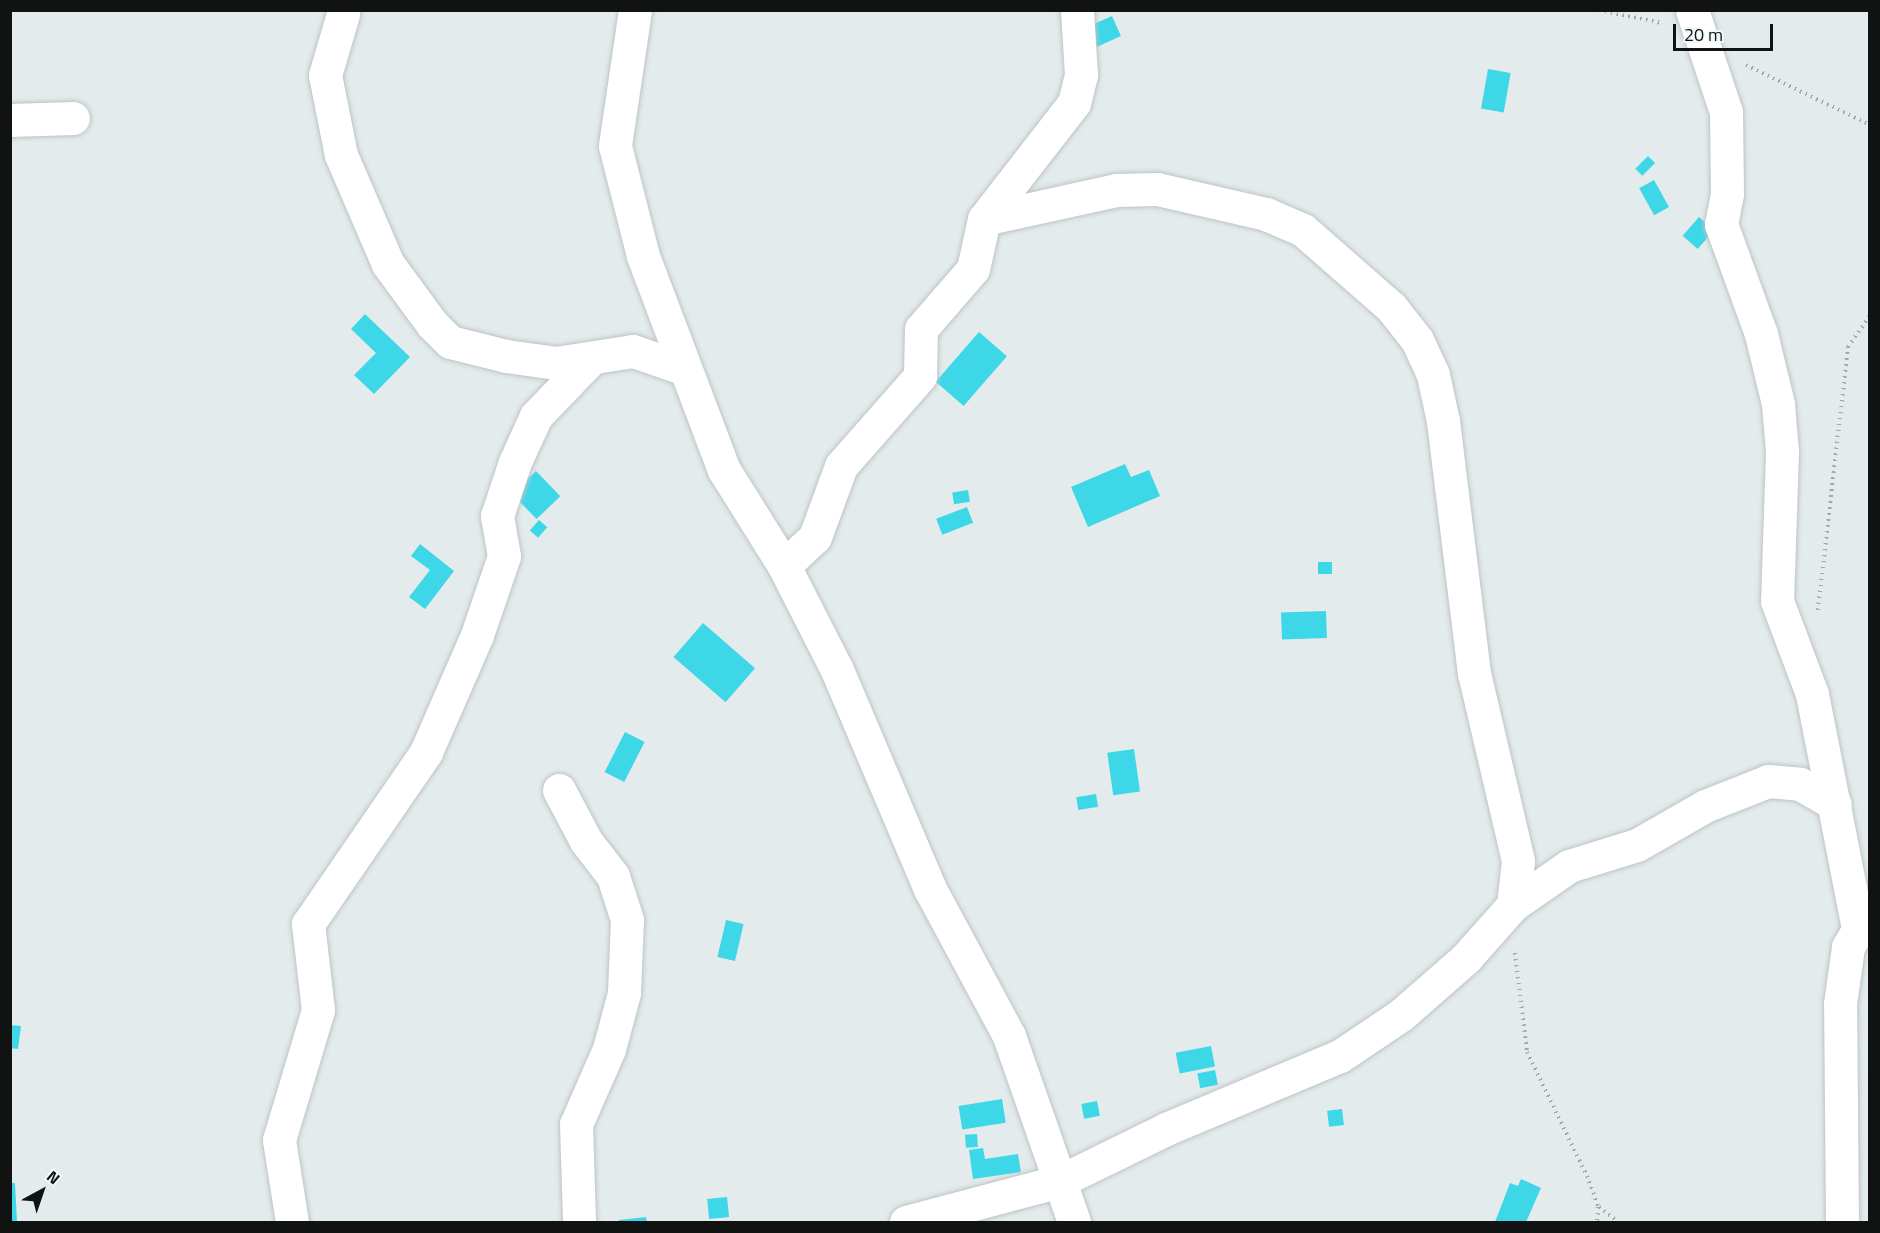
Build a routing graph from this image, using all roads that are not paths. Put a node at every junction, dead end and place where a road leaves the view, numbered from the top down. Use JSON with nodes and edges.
{"nodes":[{"id":1,"x":635,"y":10,"type":"edge"},
{"id":2,"x":1077,"y":10,"type":"edge"},
{"id":3,"x":343,"y":14,"type":"dead end"},
{"id":4,"x":1696,"y":20,"type":"edge"},
{"id":5,"x":73,"y":118,"type":"dead end"},
{"id":6,"x":10,"y":120,"type":"edge"},
{"id":7,"x":984,"y":219,"type":"junction"},
{"id":8,"x":588,"y":362,"type":"junction"},
{"id":9,"x":685,"y":369,"type":"junction"},
{"id":10,"x":784,"y":566,"type":"junction"},
{"id":11,"x":559,"y":790,"type":"dead end"},
{"id":12,"x":1835,"y":804,"type":"junction"},
{"id":13,"x":1513,"y":904,"type":"junction"},
{"id":14,"x":1863,"y":916,"type":"edge"},
{"id":15,"x":1059,"y":1181,"type":"junction"},
{"id":16,"x":292,"y":1222,"type":"edge"},
{"id":17,"x":579,"y":1222,"type":"edge"},
{"id":18,"x":906,"y":1222,"type":"edge"},
{"id":19,"x":1074,"y":1222,"type":"edge"},
{"id":20,"x":1842,"y":1222,"type":"edge"}],
"edges":[{"from":1,"to":9,"type":"street"},
{"from":2,"to":7,"type":"street"},
{"from":3,"to":8,"type":"street"},
{"from":4,"to":12,"type":"street"},
{"from":5,"to":6,"type":"street"},
{"from":7,"to":10,"type":"street"},
{"from":7,"to":13,"type":"street"},
{"from":8,"to":9,"type":"street"},
{"from":8,"to":16,"type":"street"},
{"from":9,"to":10,"type":"street"},
{"from":10,"to":15,"type":"street"},
{"from":11,"to":17,"type":"street"},
{"from":12,"to":13,"type":"street"},
{"from":12,"to":14,"type":"street"},
{"from":13,"to":15,"type":"street"},
{"from":14,"to":20,"type":"street"},
{"from":15,"to":18,"type":"street"},
{"from":15,"to":19,"type":"street"}]}
